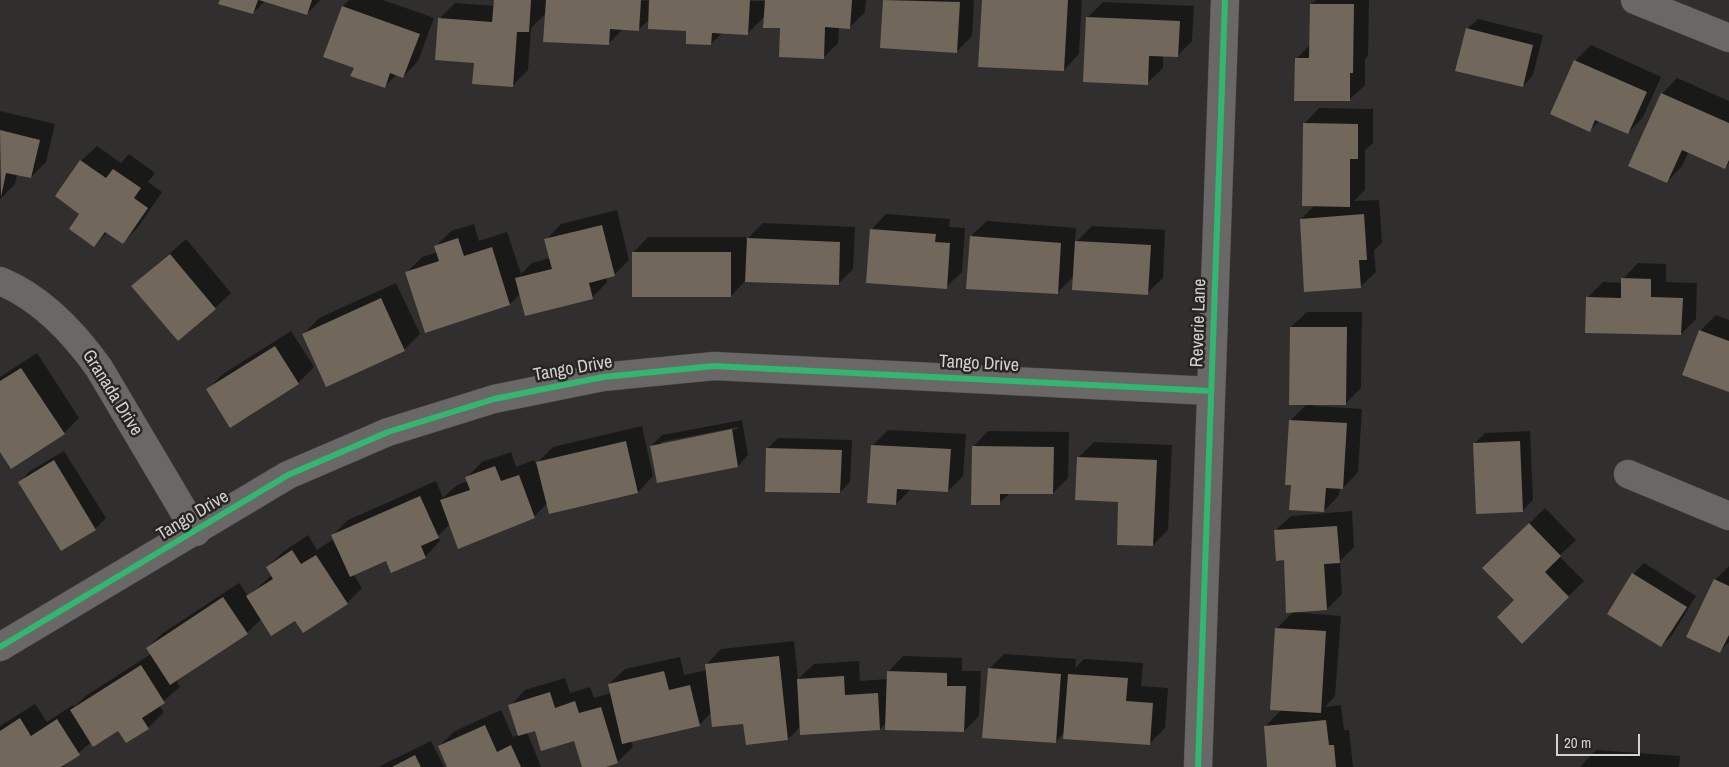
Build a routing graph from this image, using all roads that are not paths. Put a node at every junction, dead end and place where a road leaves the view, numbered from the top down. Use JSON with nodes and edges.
{"nodes":[{"id":1,"x":1225,"y":0,"type":"edge"},
{"id":2,"x":1635,"y":0,"type":"edge"},
{"id":3,"x":1729,"y":38,"type":"edge"},
{"id":4,"x":0,"y":281,"type":"edge"},
{"id":5,"x":1211,"y":391,"type":"junction"},
{"id":6,"x":1628,"y":474,"type":"dead end"},
{"id":7,"x":1729,"y":516,"type":"edge"},
{"id":8,"x":196,"y":532,"type":"junction"},
{"id":9,"x":0,"y":647,"type":"edge"},
{"id":10,"x":1198,"y":767,"type":"edge"}],
"edges":[{"from":1,"to":5,"type":"street","name":"Reverie Lane"},
{"from":2,"to":3,"type":"street"},
{"from":4,"to":8,"type":"street","name":"Granada Drive"},
{"from":5,"to":8,"type":"street","name":"Tango Drive"},
{"from":5,"to":10,"type":"street","name":"Reverie Lane"},
{"from":6,"to":7,"type":"street"},
{"from":8,"to":9,"type":"street","name":"Tango Drive"}]}
